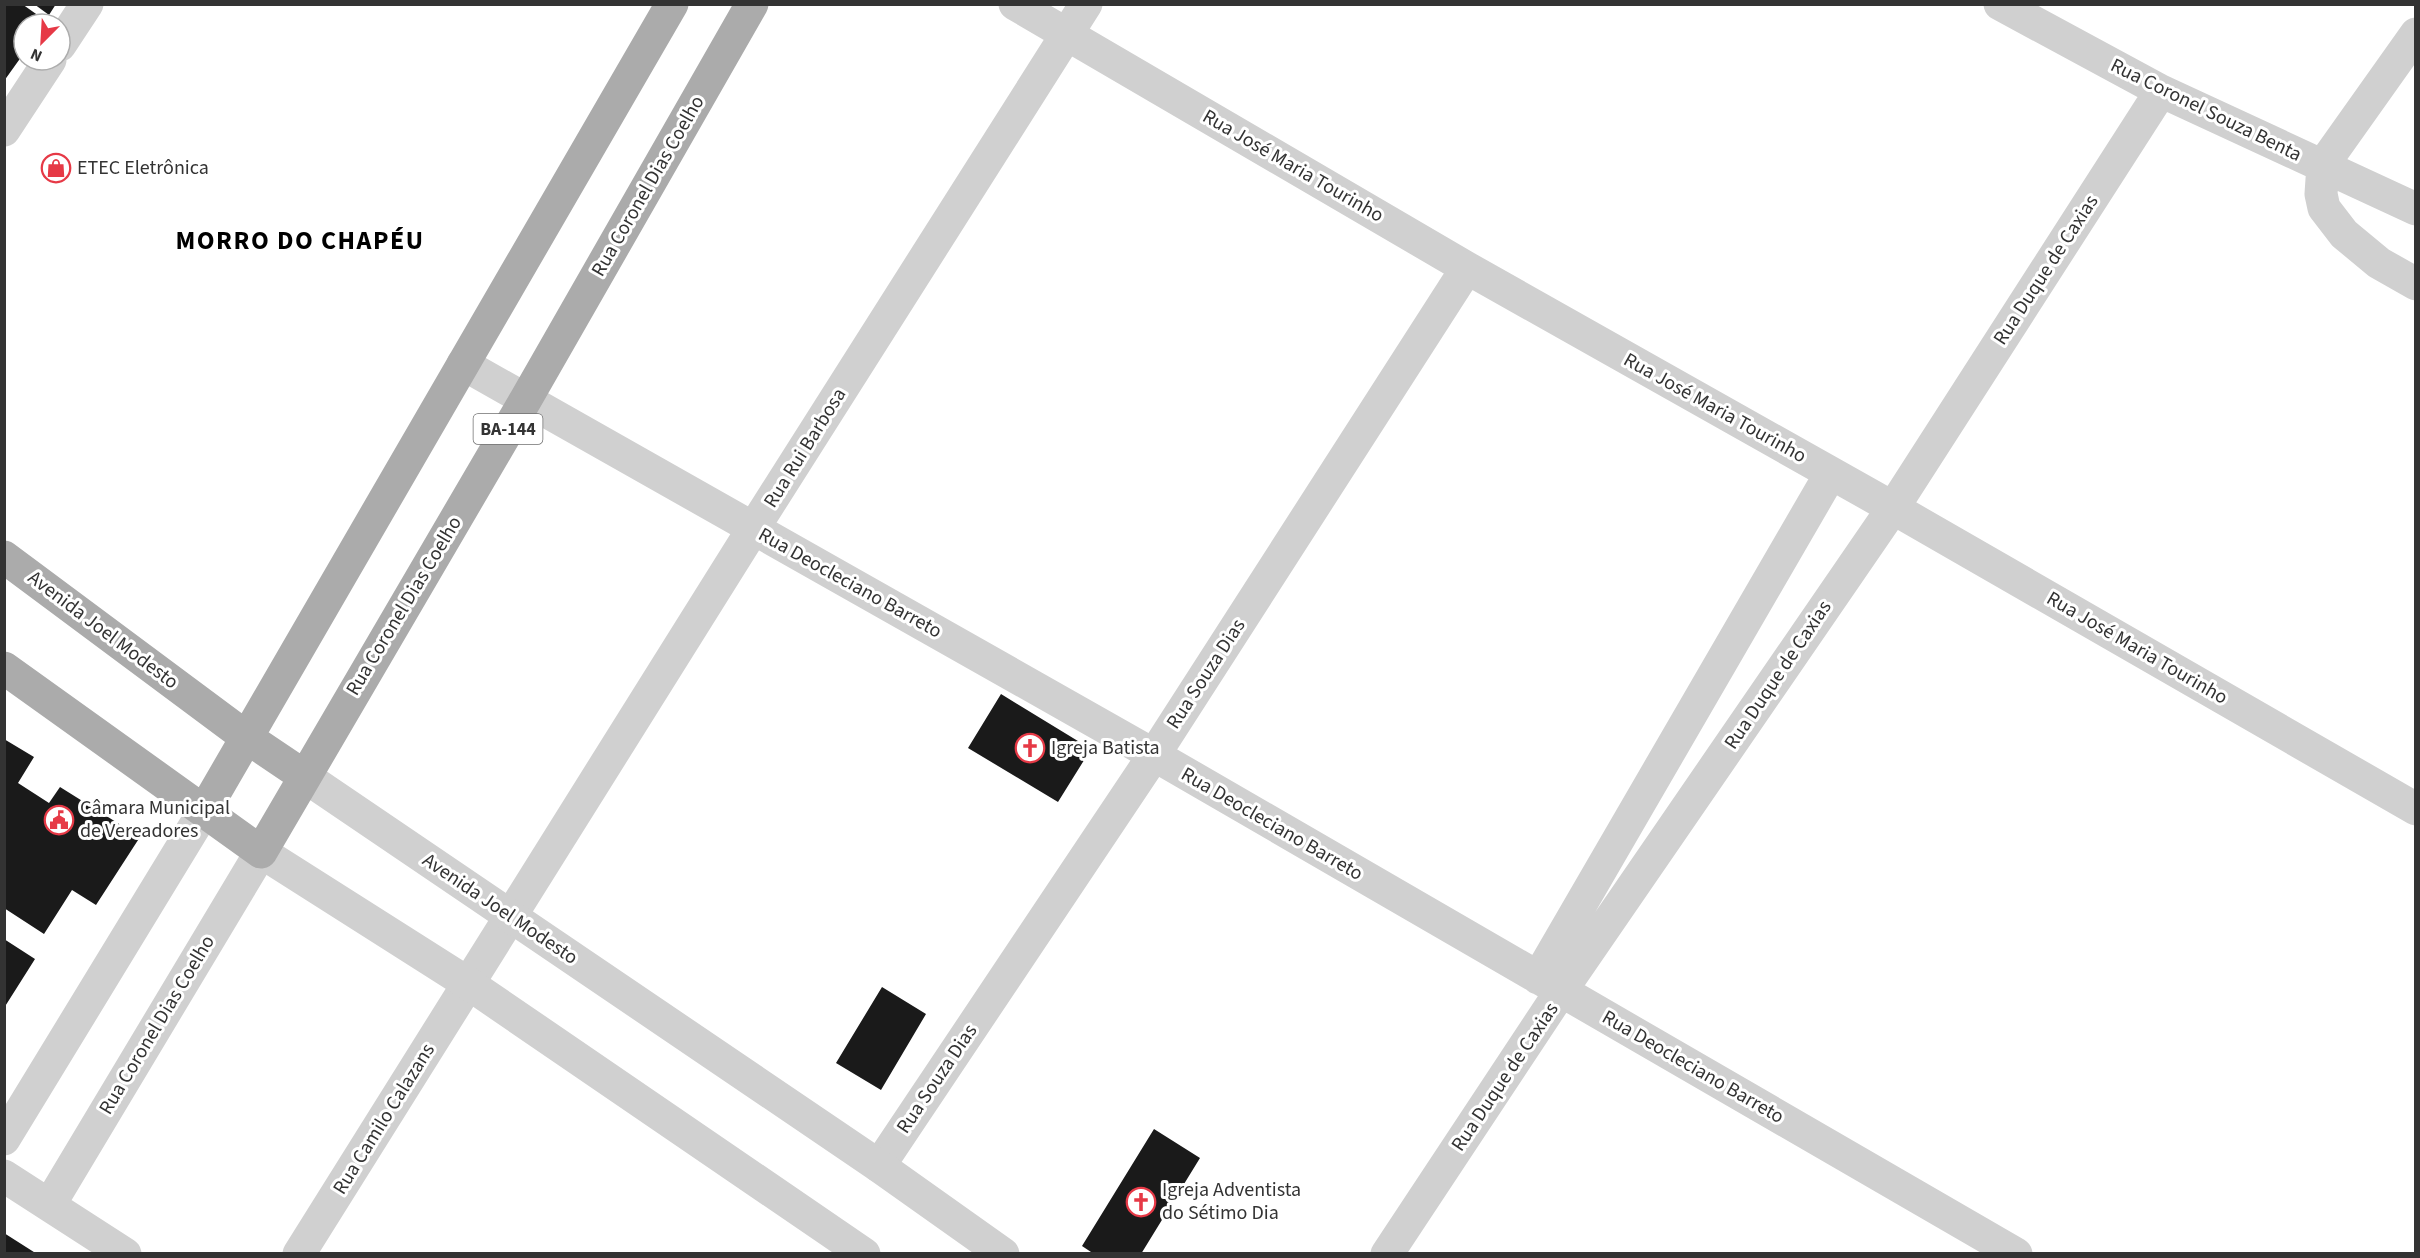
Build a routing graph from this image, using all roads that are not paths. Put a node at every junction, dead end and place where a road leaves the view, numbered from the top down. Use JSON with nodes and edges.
{"nodes":[{"id":1,"x":87,"y":4,"type":"edge"},
{"id":2,"x":672,"y":4,"type":"edge"},
{"id":3,"x":1015,"y":4,"type":"edge"},
{"id":4,"x":1086,"y":4,"type":"edge"},
{"id":5,"x":2000,"y":4,"type":"edge"},
{"id":6,"x":743,"y":8,"type":"edge"},
{"id":7,"x":72,"y":27,"type":"edge"},
{"id":8,"x":2415,"y":34,"type":"edge"},
{"id":9,"x":1068,"y":35,"type":"junction"},
{"id":10,"x":42,"y":72,"type":"edge"},
{"id":11,"x":2161,"y":91,"type":"junction"},
{"id":12,"x":4,"y":130,"type":"edge"},
{"id":13,"x":2323,"y":165,"type":"junction"},
{"id":14,"x":2415,"y":209,"type":"edge"},
{"id":15,"x":1467,"y":268,"type":"junction"},
{"id":16,"x":2415,"y":284,"type":"edge"},
{"id":17,"x":463,"y":364,"type":"junction"},
{"id":18,"x":526,"y":399,"type":"junction"},
{"id":19,"x":1831,"y":473,"type":"junction"},
{"id":20,"x":1893,"y":508,"type":"junction"},
{"id":21,"x":753,"y":529,"type":"junction"},
{"id":22,"x":4,"y":557,"type":"edge"},
{"id":23,"x":4,"y":668,"type":"edge"},
{"id":24,"x":246,"y":737,"type":"junction"},
{"id":25,"x":1154,"y":755,"type":"junction"},
{"id":26,"x":304,"y":776,"type":"junction"},
{"id":27,"x":2415,"y":809,"type":"edge"},
{"id":28,"x":204,"y":811,"type":"junction"},
{"id":29,"x":261,"y":852,"type":"junction"},
{"id":30,"x":512,"y":917,"type":"junction"},
{"id":31,"x":469,"y":984,"type":"junction"},
{"id":32,"x":1550,"y":985,"type":"junction"},
{"id":33,"x":4,"y":1139,"type":"edge"},
{"id":34,"x":879,"y":1166,"type":"junction"},
{"id":35,"x":4,"y":1176,"type":"edge"},
{"id":36,"x":50,"y":1204,"type":"junction"},
{"id":37,"x":92,"y":1244,"type":"edge"},
{"id":38,"x":308,"y":1250,"type":"edge"},
{"id":39,"x":125,"y":1254,"type":"edge"},
{"id":40,"x":864,"y":1254,"type":"edge"},
{"id":41,"x":1003,"y":1254,"type":"edge"},
{"id":42,"x":1387,"y":1254,"type":"edge"},
{"id":43,"x":2016,"y":1254,"type":"edge"}],
"edges":[{"from":1,"to":7,"type":"street"},
{"from":2,"to":17,"type":"main road"},
{"from":3,"to":9,"type":"street","name":"Rua José Maria Tourinho"},
{"from":4,"to":9,"type":"street","name":"Rua Rui Barbosa"},
{"from":5,"to":11,"type":"street","name":"Rua Coronel Souza Benta"},
{"from":6,"to":18,"type":"main road","name":"Rua Coronel Dias Coelho","number":"BA-144"},
{"from":8,"to":13,"type":"street"},
{"from":9,"to":15,"type":"street","name":"Rua José Maria Tourinho"},
{"from":9,"to":21,"type":"street","name":"Rua Rui Barbosa"},
{"from":10,"to":12,"type":"street"},
{"from":11,"to":13,"type":"street","name":"Rua Coronel Souza Benta"},
{"from":11,"to":20,"type":"street","name":"Rua Duque de Caxias"},
{"from":13,"to":14,"type":"street","name":"Rua Coronel Souza Benta"},
{"from":13,"to":16,"type":"street"},
{"from":15,"to":19,"type":"street","name":"Rua José Maria Tourinho"},
{"from":15,"to":25,"type":"street","name":"Rua Souza Dias"},
{"from":17,"to":18,"type":"street","name":"Rua Deocleciano Barreto"},
{"from":17,"to":24,"type":"main road"},
{"from":18,"to":21,"type":"street","name":"Rua Deocleciano Barreto"},
{"from":18,"to":26,"type":"main road","name":"Rua Coronel Dias Coelho","number":"BA-144"},
{"from":19,"to":20,"type":"street","name":"Rua José Maria Tourinho"},
{"from":19,"to":32,"type":"street"},
{"from":20,"to":27,"type":"street","name":"Rua José Maria Tourinho"},
{"from":20,"to":32,"type":"street","name":"Rua Duque de Caxias"},
{"from":21,"to":25,"type":"street","name":"Rua Deocleciano Barreto"},
{"from":21,"to":30,"type":"street","name":"Rua Rui Barbosa"},
{"from":22,"to":24,"type":"main road","name":"Avenida Joel Modesto"},
{"from":23,"to":28,"type":"main road"},
{"from":24,"to":26,"type":"main road","name":"Avenida Joel Modesto"},
{"from":24,"to":28,"type":"main road"},
{"from":25,"to":32,"type":"street","name":"Rua Deocleciano Barreto"},
{"from":25,"to":34,"type":"street","name":"Rua Souza Dias"},
{"from":26,"to":29,"type":"main road","name":"Rua Coronel Dias Coelho","number":"BA-144"},
{"from":26,"to":30,"type":"street","name":"Avenida Joel Modesto"},
{"from":28,"to":29,"type":"main road"},
{"from":28,"to":33,"type":"street"},
{"from":29,"to":31,"type":"street"},
{"from":29,"to":36,"type":"street","name":"Rua Coronel Dias Coelho","number":"BA-144"},
{"from":30,"to":31,"type":"street","name":"Rua Rui Barbosa"},
{"from":30,"to":34,"type":"street","name":"Avenida Joel Modesto"},
{"from":31,"to":38,"type":"street","name":"Rua Camilo Calazans"},
{"from":31,"to":40,"type":"street"},
{"from":32,"to":42,"type":"street","name":"Rua Duque de Caxias"},
{"from":32,"to":43,"type":"street","name":"Rua Deocleciano Barreto"},
{"from":34,"to":41,"type":"street","name":"Avenida Joel Modesto"},
{"from":35,"to":36,"type":"street"},
{"from":36,"to":37,"type":"street"},
{"from":37,"to":39,"type":"street"}]}
